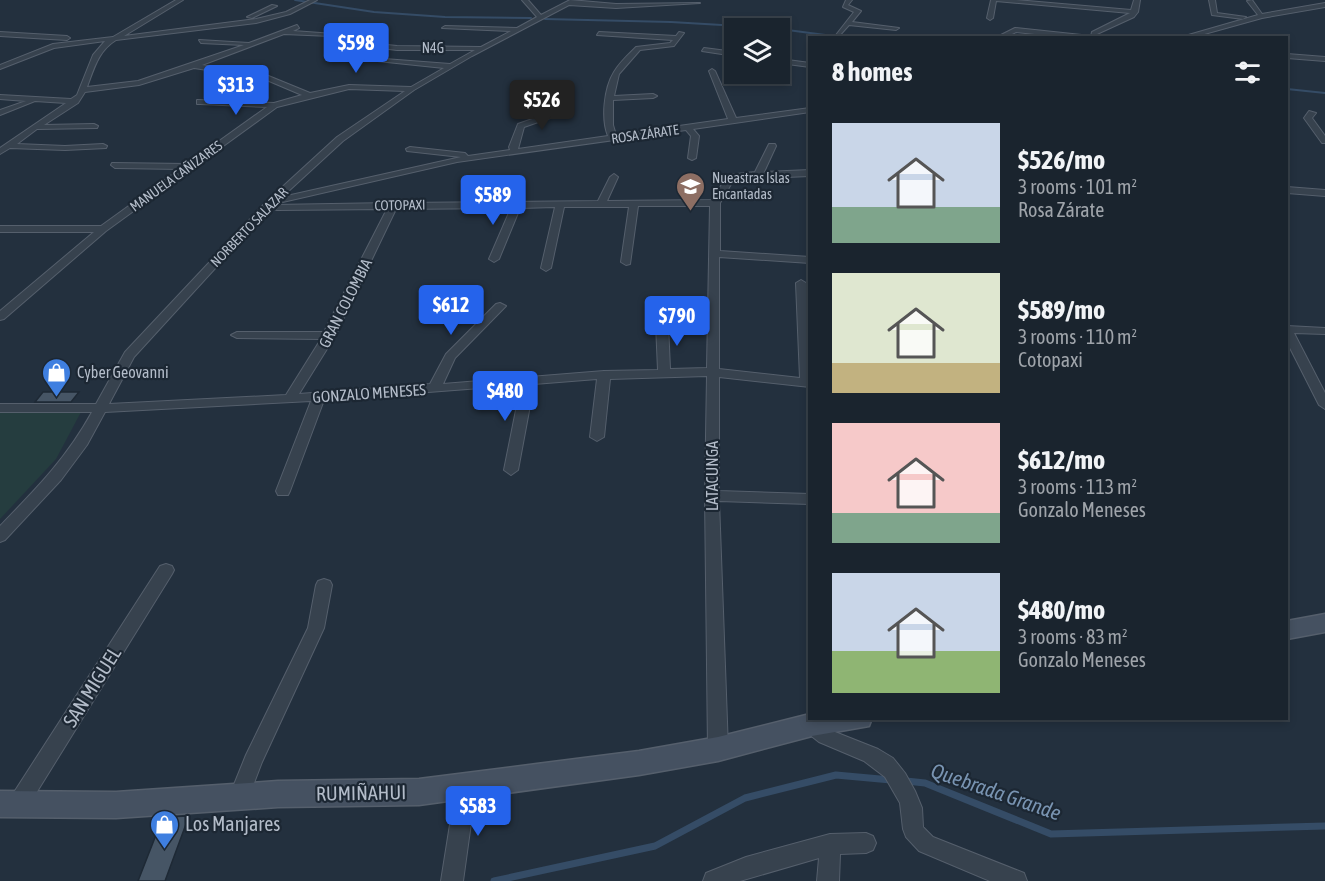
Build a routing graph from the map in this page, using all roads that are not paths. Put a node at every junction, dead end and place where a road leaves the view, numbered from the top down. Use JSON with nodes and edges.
{"nodes":[{"id":1,"x":180,"y":0,"type":"edge"},
{"id":2,"x":314,"y":0,"type":"edge"},
{"id":3,"x":525,"y":0,"type":"edge"},
{"id":4,"x":849,"y":0,"type":"edge"},
{"id":5,"x":995,"y":0,"type":"edge"},
{"id":6,"x":1137,"y":0,"type":"edge"},
{"id":7,"x":1212,"y":0,"type":"edge"},
{"id":8,"x":1023,"y":1,"type":"edge"},
{"id":9,"x":1037,"y":1,"type":"edge"},
{"id":10,"x":1250,"y":1,"type":"edge"},
{"id":11,"x":572,"y":2,"type":"edge"},
{"id":12,"x":697,"y":3,"type":"dead end"},
{"id":13,"x":1325,"y":5,"type":"edge"},
{"id":14,"x":274,"y":6,"type":"dead end"},
{"id":15,"x":1135,"y":12,"type":"junction"},
{"id":16,"x":1287,"y":12,"type":"junction"},
{"id":17,"x":1316,"y":14,"type":"dead end"},
{"id":18,"x":540,"y":17,"type":"junction"},
{"id":19,"x":1258,"y":17,"type":"junction"},
{"id":20,"x":990,"y":18,"type":"dead end"},
{"id":21,"x":847,"y":23,"type":"junction"},
{"id":22,"x":228,"y":26,"type":"junction"},
{"id":23,"x":297,"y":27,"type":"dead end"},
{"id":24,"x":445,"y":28,"type":"dead end"},
{"id":25,"x":896,"y":28,"type":"dead end"},
{"id":26,"x":518,"y":29,"type":"junction"},
{"id":27,"x":282,"y":32,"type":"junction"},
{"id":28,"x":331,"y":34,"type":"dead end"},
{"id":29,"x":599,"y":34,"type":"dead end"},
{"id":30,"x":838,"y":34,"type":"dead end"},
{"id":31,"x":0,"y":35,"type":"edge"},
{"id":32,"x":1002,"y":36,"type":"edge"},
{"id":33,"x":1075,"y":36,"type":"edge"},
{"id":34,"x":1095,"y":36,"type":"edge"},
{"id":35,"x":1188,"y":36,"type":"edge"},
{"id":36,"x":115,"y":38,"type":"junction"},
{"id":37,"x":90,"y":40,"type":"junction"},
{"id":38,"x":201,"y":41,"type":"dead end"},
{"id":39,"x":349,"y":42,"type":"dead end"},
{"id":40,"x":252,"y":43,"type":"junction"},
{"id":41,"x":482,"y":48,"type":"junction"},
{"id":42,"x":221,"y":49,"type":"dead end"},
{"id":43,"x":704,"y":50,"type":"dead end"},
{"id":44,"x":409,"y":51,"type":"dead end"},
{"id":45,"x":724,"y":53,"type":"edge"},
{"id":46,"x":1288,"y":56,"type":"edge"},
{"id":47,"x":23,"y":57,"type":"junction"},
{"id":48,"x":1325,"y":59,"type":"edge"},
{"id":49,"x":0,"y":60,"type":"edge"},
{"id":50,"x":371,"y":60,"type":"dead end"},
{"id":51,"x":790,"y":62,"type":"edge"},
{"id":52,"x":193,"y":63,"type":"junction"},
{"id":53,"x":407,"y":63,"type":"junction"},
{"id":54,"x":808,"y":65,"type":"edge"},
{"id":55,"x":450,"y":66,"type":"junction"},
{"id":56,"x":0,"y":67,"type":"edge"},
{"id":57,"x":712,"y":71,"type":"dead end"},
{"id":58,"x":412,"y":89,"type":"junction"},
{"id":59,"x":83,"y":90,"type":"junction"},
{"id":60,"x":309,"y":94,"type":"junction"},
{"id":61,"x":653,"y":96,"type":"dead end"},
{"id":62,"x":0,"y":97,"type":"edge"},
{"id":63,"x":611,"y":98,"type":"junction"},
{"id":64,"x":35,"y":99,"type":"junction"},
{"id":65,"x":75,"y":101,"type":"junction"},
{"id":66,"x":200,"y":102,"type":"dead end"},
{"id":67,"x":274,"y":105,"type":"junction"},
{"id":68,"x":808,"y":110,"type":"edge"},
{"id":69,"x":561,"y":111,"type":"dead end"},
{"id":70,"x":0,"y":113,"type":"edge"},
{"id":71,"x":1312,"y":113,"type":"dead end"},
{"id":72,"x":733,"y":121,"type":"junction"},
{"id":73,"x":688,"y":128,"type":"junction"},
{"id":74,"x":34,"y":129,"type":"junction"},
{"id":75,"x":91,"y":129,"type":"dead end"},
{"id":76,"x":613,"y":138,"type":"junction"},
{"id":77,"x":1325,"y":141,"type":"edge"},
{"id":78,"x":4,"y":146,"type":"edge"},
{"id":79,"x":103,"y":146,"type":"dead end"},
{"id":80,"x":772,"y":146,"type":"dead end"},
{"id":81,"x":410,"y":149,"type":"dead end"},
{"id":82,"x":0,"y":152,"type":"edge"},
{"id":83,"x":515,"y":152,"type":"junction"},
{"id":84,"x":470,"y":158,"type":"junction"},
{"id":85,"x":692,"y":158,"type":"dead end"},
{"id":86,"x":115,"y":165,"type":"dead end"},
{"id":87,"x":188,"y":167,"type":"junction"},
{"id":88,"x":759,"y":173,"type":"junction"},
{"id":89,"x":808,"y":173,"type":"edge"},
{"id":90,"x":614,"y":177,"type":"dead end"},
{"id":91,"x":1288,"y":190,"type":"edge"},
{"id":92,"x":1325,"y":193,"type":"edge"},
{"id":93,"x":634,"y":203,"type":"junction"},
{"id":94,"x":716,"y":203,"type":"junction"},
{"id":95,"x":394,"y":204,"type":"junction"},
{"id":96,"x":517,"y":204,"type":"junction"},
{"id":97,"x":560,"y":204,"type":"junction"},
{"id":98,"x":601,"y":204,"type":"junction"},
{"id":99,"x":267,"y":205,"type":"junction"},
{"id":100,"x":0,"y":228,"type":"edge"},
{"id":101,"x":103,"y":228,"type":"junction"},
{"id":102,"x":714,"y":254,"type":"junction"},
{"id":103,"x":494,"y":259,"type":"dead end"},
{"id":104,"x":808,"y":260,"type":"edge"},
{"id":105,"x":626,"y":262,"type":"dead end"},
{"id":106,"x":546,"y":268,"type":"dead end"},
{"id":107,"x":801,"y":283,"type":"dead end"},
{"id":108,"x":500,"y":306,"type":"dead end"},
{"id":109,"x":6,"y":308,"type":"edge"},
{"id":110,"x":0,"y":317,"type":"edge"},
{"id":111,"x":662,"y":324,"type":"dead end"},
{"id":112,"x":1288,"y":330,"type":"edge"},
{"id":113,"x":1325,"y":331,"type":"edge"},
{"id":114,"x":1288,"y":332,"type":"edge"},
{"id":115,"x":237,"y":335,"type":"dead end"},
{"id":116,"x":328,"y":336,"type":"junction"},
{"id":117,"x":712,"y":372,"type":"junction"},
{"id":118,"x":664,"y":373,"type":"junction"},
{"id":119,"x":604,"y":375,"type":"junction"},
{"id":120,"x":528,"y":381,"type":"junction"},
{"id":121,"x":808,"y":382,"type":"edge"},
{"id":122,"x":1320,"y":384,"type":"edge"},
{"id":123,"x":435,"y":388,"type":"junction"},
{"id":124,"x":320,"y":397,"type":"junction"},
{"id":125,"x":290,"y":399,"type":"junction"},
{"id":126,"x":1325,"y":405,"type":"edge"},
{"id":127,"x":0,"y":408,"type":"edge"},
{"id":128,"x":101,"y":408,"type":"junction"},
{"id":129,"x":597,"y":436,"type":"dead end"},
{"id":130,"x":511,"y":470,"type":"dead end"},
{"id":131,"x":284,"y":491,"type":"dead end"},
{"id":132,"x":712,"y":495,"type":"junction"},
{"id":133,"x":808,"y":499,"type":"edge"},
{"id":134,"x":0,"y":536,"type":"edge"},
{"id":135,"x":166,"y":570,"type":"dead end"},
{"id":136,"x":324,"y":585,"type":"dead end"},
{"id":137,"x":1325,"y":623,"type":"edge"},
{"id":138,"x":1288,"y":630,"type":"edge"},
{"id":139,"x":846,"y":720,"type":"edge"},
{"id":140,"x":812,"y":725,"type":"junction"},
{"id":141,"x":718,"y":749,"type":"junction"},
{"id":142,"x":466,"y":787,"type":"junction"},
{"id":143,"x":239,"y":797,"type":"junction"},
{"id":144,"x":9,"y":804,"type":"edge"},
{"id":145,"x":866,"y":843,"type":"dead end"},
{"id":146,"x":830,"y":844,"type":"junction"},
{"id":147,"x":452,"y":881,"type":"edge"},
{"id":148,"x":714,"y":881,"type":"edge"},
{"id":149,"x":828,"y":881,"type":"edge"},
{"id":150,"x":1016,"y":881,"type":"edge"}],
"edges":[{"from":1,"to":36,"type":"street"},
{"from":2,"to":22,"type":"street"},
{"from":3,"to":18,"type":"street"},
{"from":4,"to":21,"type":"street"},
{"from":5,"to":8,"type":"street"},
{"from":5,"to":20,"type":"street"},
{"from":6,"to":15,"type":"street"},
{"from":7,"to":19,"type":"street"},
{"from":8,"to":9,"type":"street"},
{"from":8,"to":15,"type":"street"},
{"from":10,"to":19,"type":"street"},
{"from":11,"to":12,"type":"street"},
{"from":11,"to":18,"type":"street","name":"NORBERTO SALAZAR"},
{"from":13,"to":16,"type":"street"},
{"from":14,"to":22,"type":"street"},
{"from":15,"to":34,"type":"street"},
{"from":16,"to":17,"type":"street"},
{"from":16,"to":19,"type":"street"},
{"from":18,"to":26,"type":"street","name":"NORBERTO SALAZAR"},
{"from":19,"to":35,"type":"street"},
{"from":21,"to":25,"type":"street"},
{"from":21,"to":30,"type":"street"},
{"from":22,"to":36,"type":"street"},
{"from":23,"to":27,"type":"street"},
{"from":24,"to":26,"type":"street"},
{"from":26,"to":41,"type":"street","name":"NORBERTO SALAZAR"},
{"from":27,"to":28,"type":"street"},
{"from":27,"to":40,"type":"street"},
{"from":29,"to":63,"type":"street"},
{"from":31,"to":37,"type":"street"},
{"from":32,"to":33,"type":"street"},
{"from":36,"to":37,"type":"street"},
{"from":36,"to":59,"type":"street"},
{"from":37,"to":47,"type":"street"},
{"from":38,"to":40,"type":"street"},
{"from":39,"to":41,"type":"street","name":"N4G"},
{"from":40,"to":52,"type":"street"},
{"from":41,"to":55,"type":"street","name":"NORBERTO SALAZAR"},
{"from":42,"to":52,"type":"street"},
{"from":43,"to":45,"type":"street"},
{"from":44,"to":53,"type":"street"},
{"from":46,"to":48,"type":"street"},
{"from":47,"to":49,"type":"street"},
{"from":47,"to":56,"type":"street"},
{"from":50,"to":53,"type":"street"},
{"from":51,"to":54,"type":"street"},
{"from":52,"to":59,"type":"street"},
{"from":52,"to":60,"type":"street"},
{"from":53,"to":55,"type":"street"},
{"from":55,"to":58,"type":"street","name":"NORBERTO SALAZAR"},
{"from":57,"to":72,"type":"street"},
{"from":58,"to":60,"type":"street","name":"MANUELA CAÑIZARES"},
{"from":58,"to":99,"type":"street","name":"NORBERTO SALAZAR"},
{"from":59,"to":65,"type":"street"},
{"from":60,"to":67,"type":"street","name":"MANUELA CAÑIZARES"},
{"from":61,"to":63,"type":"street"},
{"from":62,"to":64,"type":"street"},
{"from":63,"to":76,"type":"street"},
{"from":64,"to":65,"type":"street"},
{"from":64,"to":70,"type":"street"},
{"from":65,"to":74,"type":"street"},
{"from":66,"to":67,"type":"street"},
{"from":67,"to":87,"type":"street","name":"MANUELA CAÑIZARES"},
{"from":68,"to":72,"type":"street","name":"ROSA ZÁRATE"},
{"from":69,"to":83,"type":"street"},
{"from":71,"to":77,"type":"street"},
{"from":72,"to":73,"type":"street","name":"ROSA ZÁRATE"},
{"from":73,"to":76,"type":"street","name":"ROSA ZÁRATE"},
{"from":73,"to":85,"type":"street"},
{"from":74,"to":75,"type":"street"},
{"from":74,"to":78,"type":"street"},
{"from":76,"to":83,"type":"street","name":"ROSA ZÁRATE"},
{"from":78,"to":79,"type":"street"},
{"from":78,"to":82,"type":"street"},
{"from":80,"to":88,"type":"street"},
{"from":81,"to":84,"type":"street"},
{"from":83,"to":84,"type":"street","name":"ROSA ZÁRATE"},
{"from":84,"to":99,"type":"street","name":"ROSA ZÁRATE"},
{"from":86,"to":87,"type":"street"},
{"from":87,"to":101,"type":"street","name":"MANUELA CAÑIZARES"},
{"from":88,"to":89,"type":"street"},
{"from":88,"to":94,"type":"street"},
{"from":90,"to":98,"type":"street"},
{"from":91,"to":92,"type":"street"},
{"from":93,"to":94,"type":"street","name":"COTOPAXI"},
{"from":93,"to":98,"type":"street","name":"COTOPAXI"},
{"from":93,"to":105,"type":"street"},
{"from":94,"to":102,"type":"street","name":"LATACUNGA"},
{"from":95,"to":96,"type":"street","name":"COTOPAXI"},
{"from":95,"to":99,"type":"street","name":"COTOPAXI"},
{"from":95,"to":116,"type":"street","name":"GRAN COLOMBIA"},
{"from":96,"to":97,"type":"street","name":"COTOPAXI"},
{"from":96,"to":103,"type":"street"},
{"from":97,"to":98,"type":"street","name":"COTOPAXI"},
{"from":97,"to":106,"type":"street"},
{"from":99,"to":128,"type":"street","name":"NORBERTO SALAZAR"},
{"from":100,"to":101,"type":"street"},
{"from":101,"to":109,"type":"street","name":"MANUELA CAÑIZARES"},
{"from":102,"to":104,"type":"street"},
{"from":102,"to":117,"type":"street","name":"LATACUNGA"},
{"from":107,"to":121,"type":"street"},
{"from":108,"to":123,"type":"street"},
{"from":109,"to":110,"type":"street","name":"MANUELA CAÑIZARES"},
{"from":111,"to":118,"type":"street"},
{"from":112,"to":113,"type":"street"},
{"from":114,"to":122,"type":"street"},
{"from":115,"to":116,"type":"street"},
{"from":116,"to":125,"type":"street","name":"GRAN COLOMBIA"},
{"from":117,"to":118,"type":"street","name":"GONZALO MENESES"},
{"from":117,"to":121,"type":"street","name":"GONZALO MENESES"},
{"from":117,"to":132,"type":"street","name":"LATACUNGA"},
{"from":118,"to":119,"type":"street","name":"GONZALO MENESES"},
{"from":119,"to":120,"type":"street","name":"GONZALO MENESES"},
{"from":119,"to":129,"type":"street"},
{"from":120,"to":123,"type":"street","name":"GONZALO MENESES"},
{"from":120,"to":130,"type":"street"},
{"from":122,"to":126,"type":"street"},
{"from":123,"to":124,"type":"street","name":"GONZALO MENESES"},
{"from":124,"to":125,"type":"street","name":"GONZALO MENESES"},
{"from":124,"to":131,"type":"street"},
{"from":125,"to":128,"type":"street","name":"GONZALO MENESES"},
{"from":127,"to":128,"type":"street","name":"GONZALO MENESES"},
{"from":128,"to":134,"type":"street","name":"NORBERTO SALAZAR"},
{"from":132,"to":133,"type":"street"},
{"from":132,"to":141,"type":"street","name":"LATACUNGA"},
{"from":135,"to":144,"type":"street","name":"SAN MIGUEL"},
{"from":136,"to":143,"type":"street"},
{"from":137,"to":138,"type":"street"},
{"from":139,"to":140,"type":"street","name":"RUMIÑAHUI"},
{"from":140,"to":141,"type":"street","name":"RUMIÑAHUI"},
{"from":140,"to":150,"type":"street"},
{"from":141,"to":142,"type":"street","name":"RUMIÑAHUI"},
{"from":142,"to":143,"type":"street","name":"RUMIÑAHUI"},
{"from":142,"to":147,"type":"street"},
{"from":143,"to":144,"type":"street","name":"RUMIÑAHUI"},
{"from":145,"to":146,"type":"street"},
{"from":146,"to":148,"type":"street"},
{"from":146,"to":149,"type":"street"}]}
